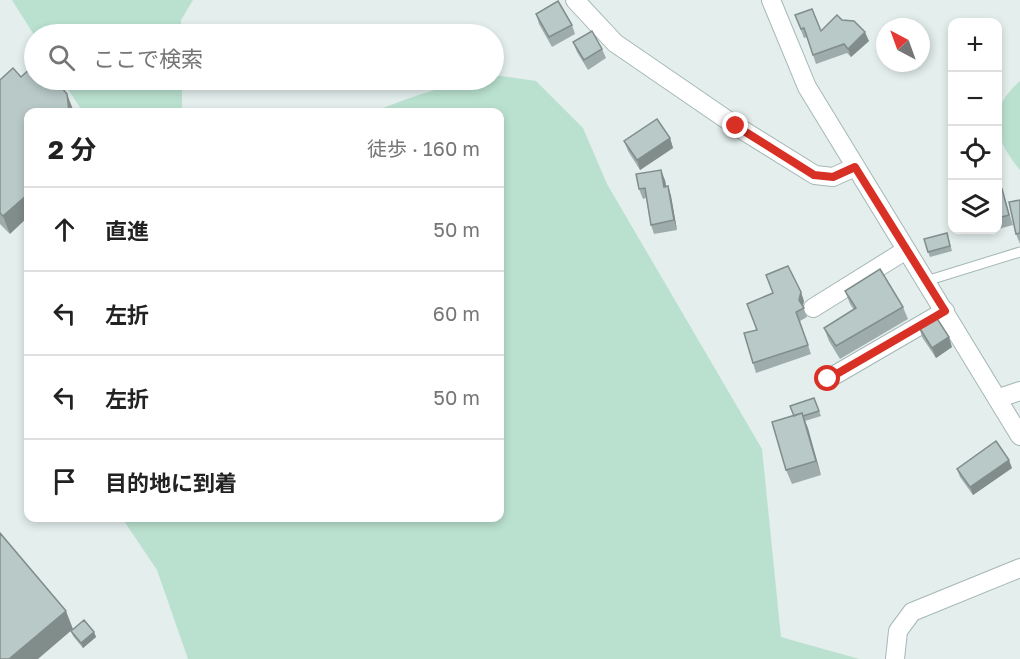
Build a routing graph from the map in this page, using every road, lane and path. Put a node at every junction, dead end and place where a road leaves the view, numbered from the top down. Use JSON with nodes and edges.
{"nodes":[{"id":1,"x":575,"y":0,"type":"edge"},
{"id":2,"x":771,"y":0,"type":"edge"},
{"id":3,"x":855,"y":167,"type":"junction"},
{"id":4,"x":906,"y":250,"type":"junction"},
{"id":5,"x":1020,"y":252,"type":"edge"},
{"id":6,"x":926,"y":281,"type":"junction"},
{"id":7,"x":813,"y":308,"type":"dead end"},
{"id":8,"x":945,"y":311,"type":"junction"},
{"id":9,"x":828,"y":379,"type":"dead end"},
{"id":10,"x":1020,"y":391,"type":"edge"},
{"id":11,"x":999,"y":398,"type":"junction"},
{"id":12,"x":1020,"y":436,"type":"edge"},
{"id":13,"x":1020,"y":568,"type":"edge"},
{"id":14,"x":896,"y":659,"type":"edge"}],
"edges":[{"from":1,"to":3,"type":"street"},
{"from":2,"to":3,"type":"street"},
{"from":3,"to":4,"type":"street"},
{"from":4,"to":6,"type":"street"},
{"from":4,"to":7,"type":"street"},
{"from":5,"to":6,"type":"lane"},
{"from":6,"to":8,"type":"street"},
{"from":8,"to":9,"type":"street"},
{"from":8,"to":11,"type":"street"},
{"from":10,"to":11,"type":"street"},
{"from":11,"to":12,"type":"street"},
{"from":13,"to":14,"type":"street"}]}
